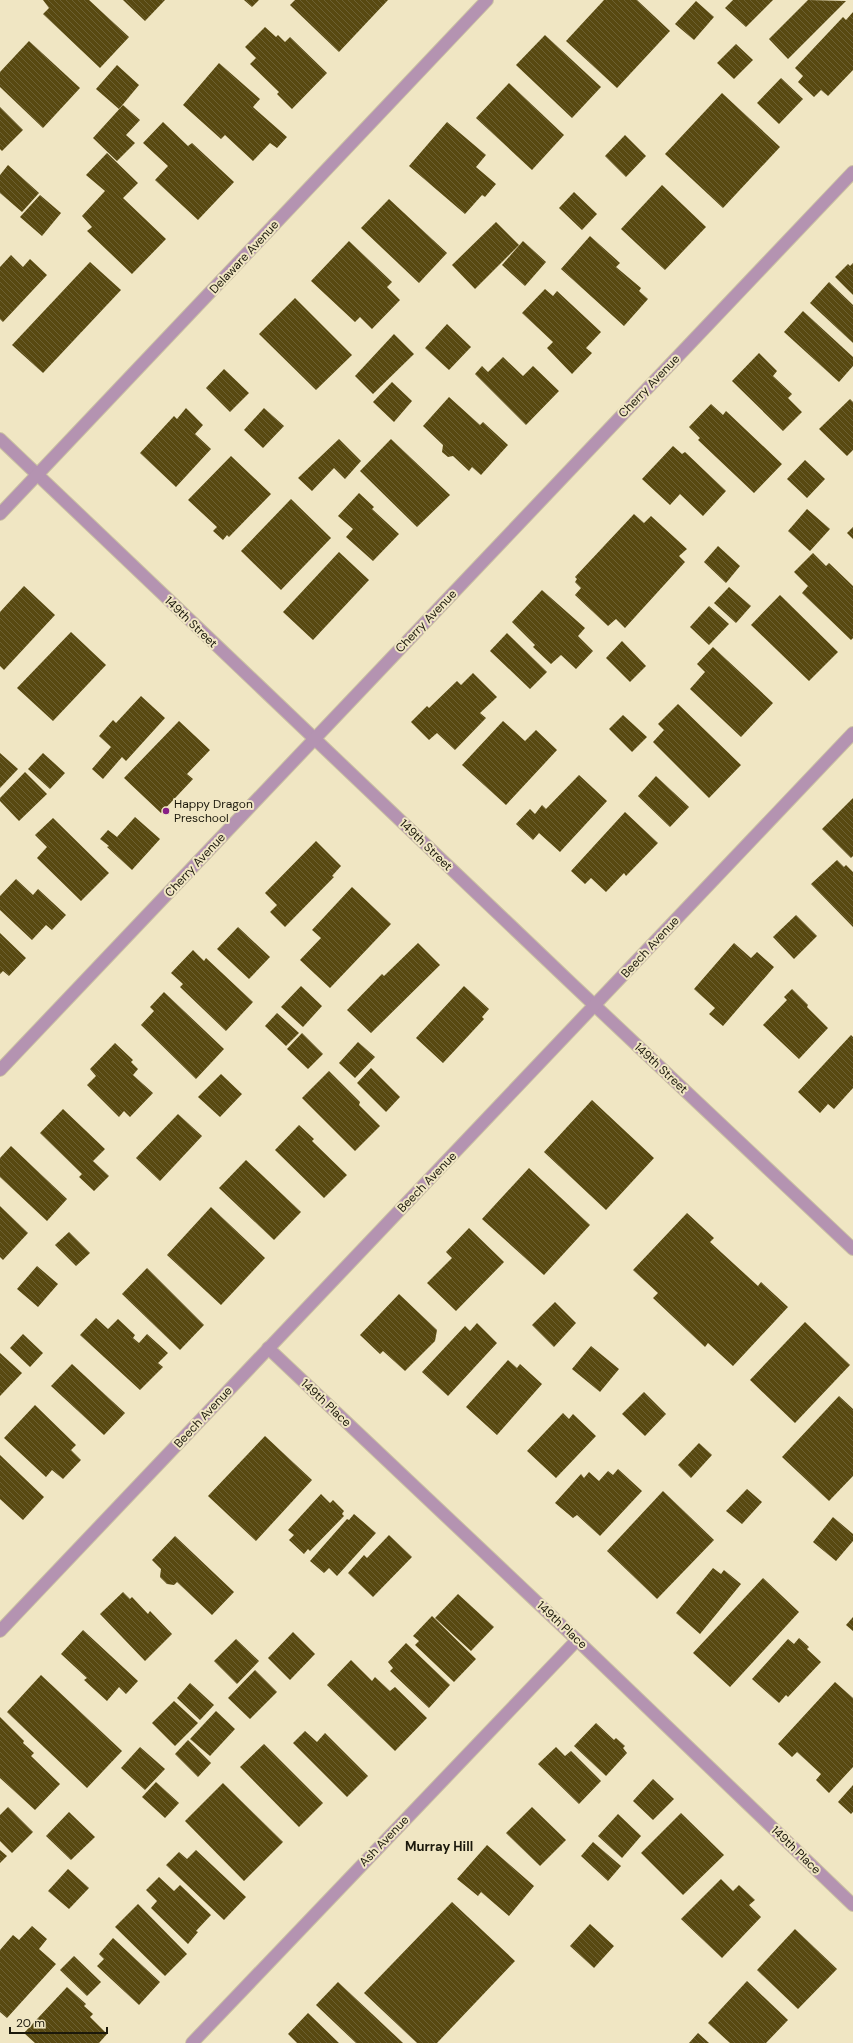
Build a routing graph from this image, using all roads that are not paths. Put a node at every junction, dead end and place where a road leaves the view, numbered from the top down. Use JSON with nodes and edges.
{"nodes":[{"id":1,"x":487,"y":0,"type":"edge"},
{"id":2,"x":853,"y":172,"type":"edge"},
{"id":3,"x":0,"y":439,"type":"edge"},
{"id":4,"x":37,"y":474,"type":"junction"},
{"id":5,"x":0,"y":514,"type":"edge"},
{"id":6,"x":853,"y":733,"type":"edge"},
{"id":7,"x":314,"y":739,"type":"junction"},
{"id":8,"x":595,"y":1006,"type":"junction"},
{"id":9,"x":0,"y":1070,"type":"edge"},
{"id":10,"x":853,"y":1249,"type":"edge"},
{"id":11,"x":268,"y":1348,"type":"junction"},
{"id":12,"x":0,"y":1631,"type":"edge"},
{"id":13,"x":577,"y":1640,"type":"junction"},
{"id":14,"x":853,"y":1905,"type":"edge"},
{"id":15,"x":192,"y":2043,"type":"edge"}],
"edges":[{"from":1,"to":4,"type":"street","name":"Delaware Avenue"},
{"from":2,"to":7,"type":"street","name":"Cherry Avenue"},
{"from":3,"to":4,"type":"street","name":"149th Street"},
{"from":4,"to":5,"type":"street","name":"Delaware Avenue"},
{"from":4,"to":7,"type":"street","name":"149th Street"},
{"from":6,"to":8,"type":"street","name":"Beech Avenue"},
{"from":7,"to":8,"type":"street","name":"149th Street"},
{"from":7,"to":9,"type":"street","name":"Cherry Avenue"},
{"from":8,"to":10,"type":"street","name":"149th Street"},
{"from":8,"to":11,"type":"street","name":"Beech Avenue"},
{"from":11,"to":12,"type":"street","name":"Beech Avenue"},
{"from":11,"to":13,"type":"street","name":"149th Place"},
{"from":13,"to":14,"type":"street","name":"149th Place"},
{"from":13,"to":15,"type":"street","name":"Ash Avenue"}]}
